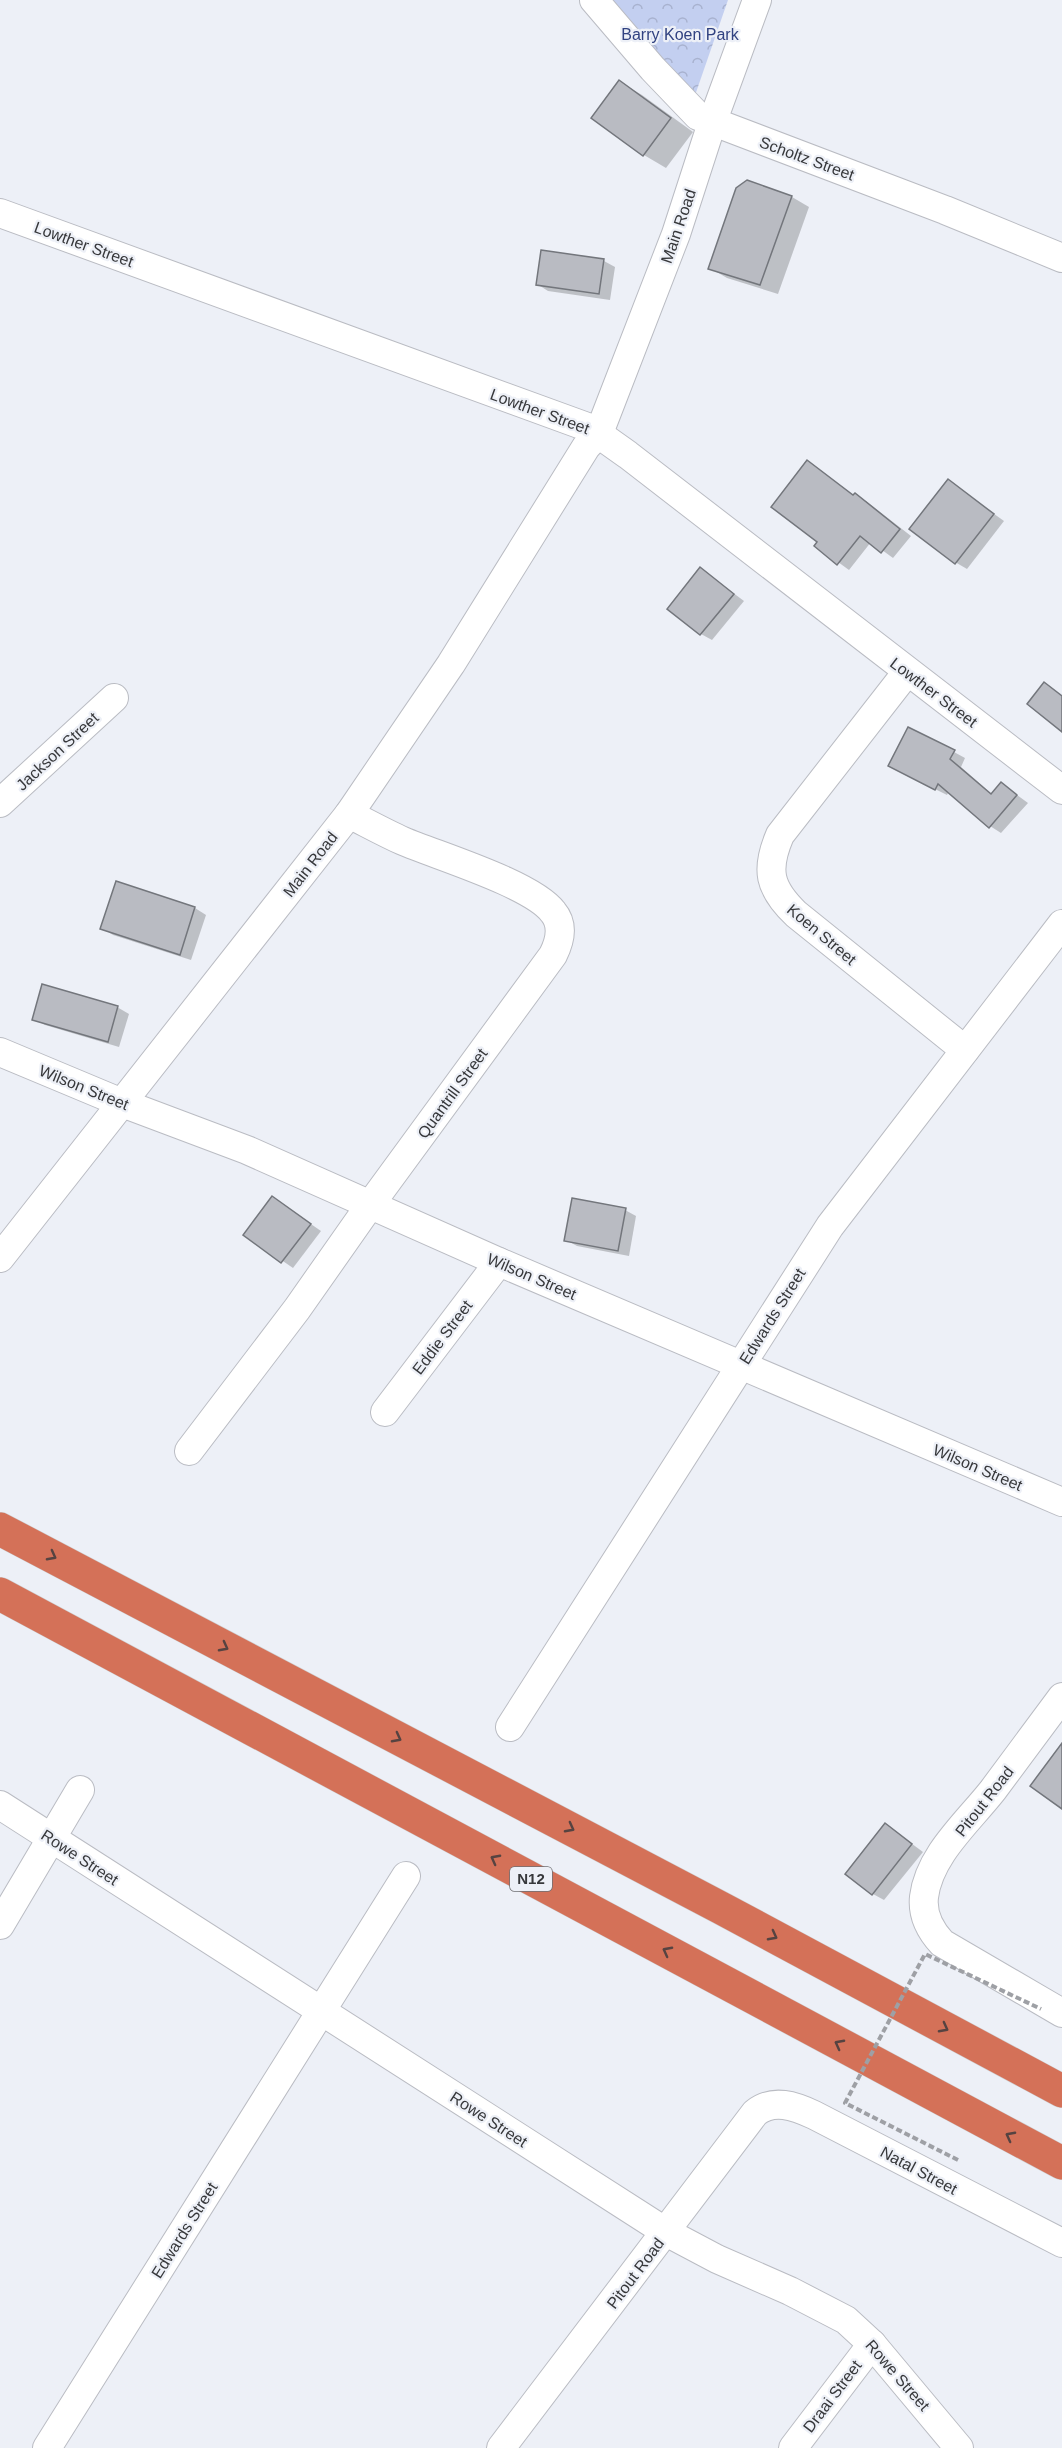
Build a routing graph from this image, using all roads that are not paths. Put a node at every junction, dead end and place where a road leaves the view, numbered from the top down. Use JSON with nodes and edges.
{"nodes":[{"id":1,"x":594,"y":0,"type":"edge"},
{"id":2,"x":738,"y":0,"type":"edge"},
{"id":3,"x":757,"y":0,"type":"edge"},
{"id":4,"x":705,"y":119,"type":"junction"},
{"id":5,"x":0,"y":213,"type":"edge"},
{"id":6,"x":1062,"y":258,"type":"edge"},
{"id":7,"x":592,"y":436,"type":"junction"},
{"id":8,"x":907,"y":672,"type":"junction"},
{"id":9,"x":114,"y":698,"type":"dead end"},
{"id":10,"x":1062,"y":790,"type":"edge"},
{"id":11,"x":0,"y":803,"type":"edge"},
{"id":12,"x":349,"y":814,"type":"junction"},
{"id":13,"x":1062,"y":924,"type":"edge"},
{"id":14,"x":965,"y":1050,"type":"junction"},
{"id":15,"x":0,"y":1052,"type":"edge"},
{"id":16,"x":122,"y":1103,"type":"junction"},
{"id":17,"x":370,"y":1205,"type":"junction"},
{"id":18,"x":0,"y":1258,"type":"edge"},
{"id":19,"x":499,"y":1263,"type":"junction"},
{"id":20,"x":742,"y":1365,"type":"junction"},
{"id":21,"x":385,"y":1412,"type":"dead end"},
{"id":22,"x":189,"y":1451,"type":"dead end"},
{"id":23,"x":1062,"y":1502,"type":"edge"},
{"id":24,"x":0,"y":1529,"type":"edge"},
{"id":25,"x":0,"y":1594,"type":"edge"},
{"id":26,"x":1062,"y":1697,"type":"edge"},
{"id":27,"x":510,"y":1727,"type":"dead end"},
{"id":28,"x":80,"y":1790,"type":"dead end"},
{"id":29,"x":0,"y":1805,"type":"edge"},
{"id":30,"x":52,"y":1840,"type":"junction"},
{"id":31,"x":406,"y":1876,"type":"dead end"},
{"id":32,"x":0,"y":1925,"type":"edge"},
{"id":33,"x":1052,"y":2011,"type":"edge"},
{"id":34,"x":321,"y":2013,"type":"junction"},
{"id":35,"x":1062,"y":2091,"type":"edge"},
{"id":36,"x":774,"y":2104,"type":"joint"},
{"id":37,"x":1062,"y":2163,"type":"edge"},
{"id":38,"x":666,"y":2232,"type":"junction"},
{"id":39,"x":1062,"y":2243,"type":"edge"},
{"id":40,"x":872,"y":2343,"type":"junction"},
{"id":41,"x":47,"y":2448,"type":"edge"},
{"id":42,"x":501,"y":2448,"type":"edge"},
{"id":43,"x":793,"y":2448,"type":"edge"},
{"id":44,"x":959,"y":2448,"type":"edge"}],
"edges":[{"from":1,"to":4,"type":"street","name":"Scholtz Street"},
{"from":2,"to":4,"type":"street","name":"Main Road"},
{"from":3,"to":4,"type":"street","name":"Main Road"},
{"from":4,"to":6,"type":"street","name":"Scholtz Street"},
{"from":4,"to":7,"type":"street","name":"Main Road"},
{"from":5,"to":7,"type":"street","name":"Lowther Street"},
{"from":7,"to":8,"type":"street","name":"Lowther Street"},
{"from":7,"to":12,"type":"street","name":"Main Road"},
{"from":8,"to":10,"type":"street","name":"Lowther Street"},
{"from":8,"to":14,"type":"street","name":"Koen Street"},
{"from":9,"to":11,"type":"street","name":"Jackson Street"},
{"from":12,"to":16,"type":"street","name":"Main Road"},
{"from":12,"to":17,"type":"street","name":"Quantrill Street"},
{"from":13,"to":14,"type":"street","name":"Edwards Street"},
{"from":14,"to":20,"type":"street","name":"Edwards Street"},
{"from":15,"to":16,"type":"street","name":"Wilson Street"},
{"from":16,"to":17,"type":"street","name":"Wilson Street"},
{"from":16,"to":18,"type":"street","name":"Main Road"},
{"from":17,"to":19,"type":"street","name":"Wilson Street"},
{"from":17,"to":22,"type":"street","name":"Quantrill Street"},
{"from":19,"to":20,"type":"street","name":"Wilson Street"},
{"from":19,"to":21,"type":"street","name":"Eddie Street"},
{"from":20,"to":23,"type":"street","name":"Wilson Street"},
{"from":20,"to":27,"type":"street","name":"Edwards Street"},
{"from":24,"to":35,"type":"highway","one_way":true},
{"from":37,"to":25,"type":"highway","number":"N12","one_way":true},
{"from":26,"to":33,"type":"street","name":"Pitout Road"},
{"from":28,"to":30,"type":"street"},
{"from":29,"to":30,"type":"street","name":"Rowe Street"},
{"from":30,"to":32,"type":"street"},
{"from":30,"to":34,"type":"street","name":"Rowe Street"},
{"from":31,"to":34,"type":"street","name":"Edwards Street"},
{"from":34,"to":38,"type":"street","name":"Rowe Street"},
{"from":34,"to":41,"type":"street","name":"Edwards Street"},
{"from":36,"to":38,"type":"street","name":"Pitout Road"},
{"from":36,"to":39,"type":"street","name":"Natal Street"},
{"from":38,"to":40,"type":"street","name":"Rowe Street"},
{"from":38,"to":42,"type":"street","name":"Pitout Road"},
{"from":40,"to":43,"type":"street","name":"Draai Street"},
{"from":40,"to":44,"type":"street","name":"Rowe Street"}]}
